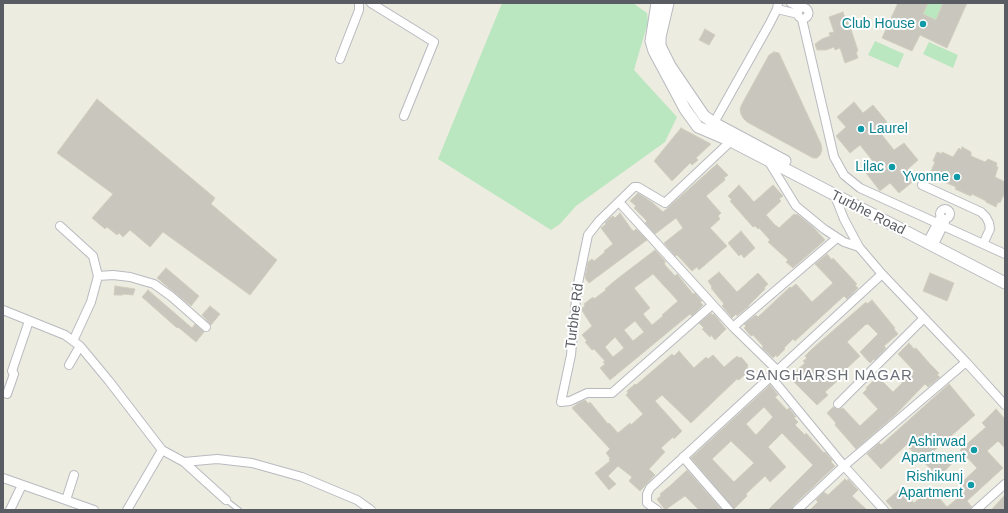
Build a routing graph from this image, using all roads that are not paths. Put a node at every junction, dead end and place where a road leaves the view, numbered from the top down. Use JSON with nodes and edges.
{"nodes":[{"id":1,"x":359,"y":3,"type":"edge"},
{"id":2,"x":371,"y":3,"type":"edge"},
{"id":3,"x":657,"y":3,"type":"edge"},
{"id":4,"x":668,"y":3,"type":"edge"},
{"id":5,"x":792,"y":3,"type":"edge"},
{"id":6,"x":777,"y":6,"type":"edge"},
{"id":7,"x":800,"y":14,"type":"junction"},
{"id":8,"x":340,"y":59,"type":"dead end"},
{"id":9,"x":404,"y":116,"type":"dead end"},
{"id":10,"x":711,"y":127,"type":"junction"},
{"id":11,"x":731,"y":141,"type":"junction"},
{"id":12,"x":769,"y":162,"type":"junction"},
{"id":13,"x":922,"y":185,"type":"dead end"},
{"id":14,"x":835,"y":196,"type":"junction"},
{"id":15,"x":619,"y":202,"type":"junction"},
{"id":16,"x":942,"y":222,"type":"junction"},
{"id":17,"x":60,"y":226,"type":"dead end"},
{"id":18,"x":837,"y":238,"type":"junction"},
{"id":19,"x":932,"y":242,"type":"junction"},
{"id":20,"x":983,"y":244,"type":"junction"},
{"id":21,"x":859,"y":247,"type":"junction"},
{"id":22,"x":1005,"y":254,"type":"edge"},
{"id":23,"x":882,"y":274,"type":"junction"},
{"id":24,"x":1005,"y":275,"type":"edge"},
{"id":25,"x":98,"y":276,"type":"junction"},
{"id":26,"x":1005,"y":283,"type":"edge"},
{"id":27,"x":712,"y":305,"type":"junction"},
{"id":28,"x":3,"y":310,"type":"edge"},
{"id":29,"x":924,"y":318,"type":"junction"},
{"id":30,"x":29,"y":321,"type":"junction"},
{"id":31,"x":206,"y":327,"type":"dead end"},
{"id":32,"x":733,"y":327,"type":"junction"},
{"id":33,"x":76,"y":344,"type":"junction"},
{"id":34,"x":966,"y":362,"type":"junction"},
{"id":35,"x":69,"y":365,"type":"dead end"},
{"id":36,"x":777,"y":370,"type":"junction"},
{"id":37,"x":770,"y":376,"type":"junction"},
{"id":38,"x":7,"y":394,"type":"dead end"},
{"id":39,"x":838,"y":404,"type":"dead end"},
{"id":40,"x":1005,"y":405,"type":"edge"},
{"id":41,"x":162,"y":450,"type":"junction"},
{"id":42,"x":683,"y":457,"type":"junction"},
{"id":43,"x":184,"y":462,"type":"junction"},
{"id":44,"x":844,"y":466,"type":"junction"},
{"id":45,"x":74,"y":475,"type":"dead end"},
{"id":46,"x":3,"y":478,"type":"edge"},
{"id":47,"x":1005,"y":484,"type":"edge"},
{"id":48,"x":22,"y":485,"type":"junction"},
{"id":49,"x":66,"y":500,"type":"junction"},
{"id":50,"x":226,"y":500,"type":"joint"},
{"id":51,"x":10,"y":510,"type":"edge"},
{"id":52,"x":94,"y":510,"type":"edge"},
{"id":53,"x":127,"y":510,"type":"edge"},
{"id":54,"x":239,"y":510,"type":"edge"},
{"id":55,"x":371,"y":510,"type":"edge"},
{"id":56,"x":657,"y":510,"type":"edge"},
{"id":57,"x":729,"y":510,"type":"edge"},
{"id":58,"x":797,"y":510,"type":"edge"},
{"id":59,"x":884,"y":510,"type":"edge"},
{"id":60,"x":976,"y":510,"type":"edge"}],
"edges":[{"from":1,"to":8,"type":"street"},
{"from":2,"to":9,"type":"street"},
{"from":3,"to":10,"type":"street"},
{"from":4,"to":10,"type":"street"},
{"from":5,"to":7,"type":"street"},
{"from":6,"to":7,"type":"street"},
{"from":6,"to":10,"type":"street"},
{"from":7,"to":16,"type":"street"},
{"from":10,"to":11,"type":"street","name":"Turbhe Road"},
{"from":10,"to":19,"type":"street"},
{"from":11,"to":12,"type":"street","name":"Turbhe Road"},
{"from":11,"to":15,"type":"street","name":"Turbhe Rd"},
{"from":12,"to":14,"type":"street","name":"Turbhe Road"},
{"from":12,"to":18,"type":"street"},
{"from":13,"to":20,"type":"street"},
{"from":14,"to":19,"type":"street","name":"Turbhe Road"},
{"from":14,"to":21,"type":"street"},
{"from":15,"to":27,"type":"street"},
{"from":15,"to":27,"type":"street","name":"Turbhe Rd"},
{"from":16,"to":19,"type":"street"},
{"from":16,"to":20,"type":"street"},
{"from":17,"to":25,"type":"street"},
{"from":18,"to":21,"type":"street"},
{"from":18,"to":32,"type":"street"},
{"from":19,"to":24,"type":"street"},
{"from":19,"to":26,"type":"street","name":"Turbhe Road"},
{"from":20,"to":22,"type":"street"},
{"from":21,"to":23,"type":"street"},
{"from":23,"to":29,"type":"street"},
{"from":23,"to":36,"type":"street"},
{"from":25,"to":31,"type":"street"},
{"from":25,"to":33,"type":"street"},
{"from":27,"to":32,"type":"street"},
{"from":28,"to":30,"type":"street"},
{"from":29,"to":34,"type":"street"},
{"from":29,"to":39,"type":"street"},
{"from":30,"to":33,"type":"street"},
{"from":30,"to":38,"type":"street"},
{"from":32,"to":36,"type":"street"},
{"from":33,"to":35,"type":"street"},
{"from":33,"to":41,"type":"street"},
{"from":34,"to":40,"type":"street"},
{"from":34,"to":44,"type":"street"},
{"from":36,"to":37,"type":"street"},
{"from":37,"to":42,"type":"street"},
{"from":37,"to":44,"type":"street"},
{"from":41,"to":43,"type":"street"},
{"from":41,"to":53,"type":"street"},
{"from":42,"to":56,"type":"street"},
{"from":42,"to":57,"type":"street"},
{"from":43,"to":50,"type":"street"},
{"from":43,"to":55,"type":"street"},
{"from":44,"to":58,"type":"street"},
{"from":44,"to":59,"type":"street"},
{"from":45,"to":49,"type":"street"},
{"from":46,"to":48,"type":"street"},
{"from":47,"to":60,"type":"street"},
{"from":48,"to":49,"type":"street"},
{"from":48,"to":51,"type":"street"},
{"from":49,"to":52,"type":"street"},
{"from":50,"to":54,"type":"lane"}]}
